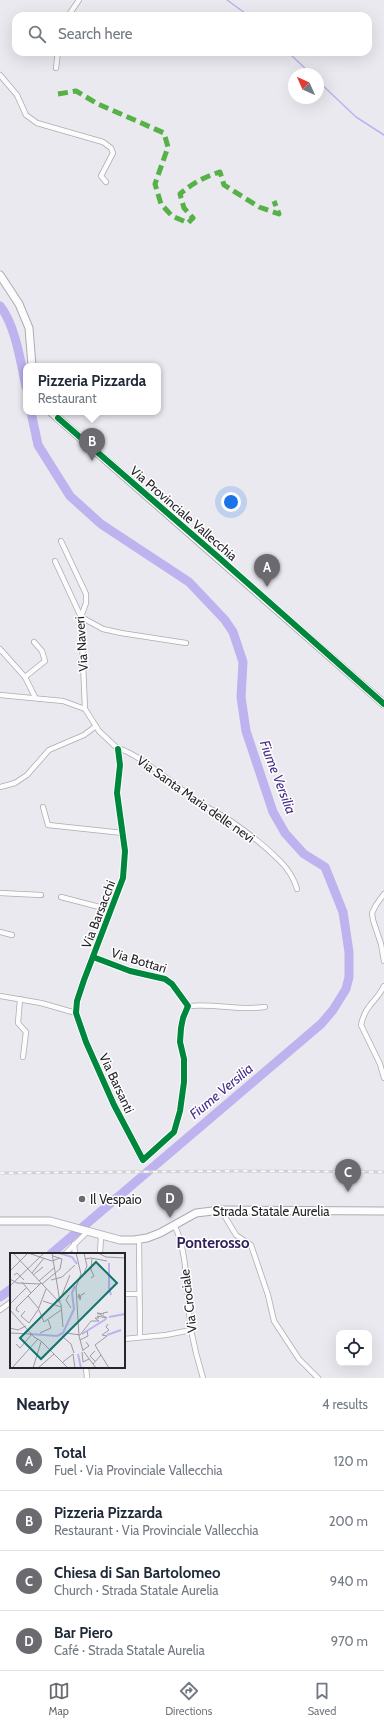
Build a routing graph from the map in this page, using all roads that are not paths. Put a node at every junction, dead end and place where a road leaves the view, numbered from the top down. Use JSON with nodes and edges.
{"nodes":[{"id":1,"x":79,"y":0,"type":"edge"},
{"id":2,"x":71,"y":12,"type":"edge"},
{"id":3,"x":58,"y":56,"type":"edge"},
{"id":4,"x":56,"y":68,"type":"dead end"},
{"id":5,"x":0,"y":74,"type":"edge"},
{"id":6,"x":106,"y":182,"type":"dead end"},
{"id":7,"x":0,"y":275,"type":"edge"},
{"id":8,"x":32,"y":363,"type":"edge"},
{"id":9,"x":55,"y":415,"type":"edge"},
{"id":10,"x":61,"y":541,"type":"dead end"},
{"id":11,"x":55,"y":561,"type":"dead end"},
{"id":12,"x":81,"y":617,"type":"junction"},
{"id":13,"x":34,"y":642,"type":"dead end"},
{"id":14,"x":186,"y":643,"type":"dead end"},
{"id":15,"x":0,"y":649,"type":"edge"},
{"id":16,"x":25,"y":677,"type":"junction"},
{"id":17,"x":0,"y":694,"type":"edge"},
{"id":18,"x":35,"y":697,"type":"junction"},
{"id":19,"x":384,"y":704,"type":"edge"},
{"id":20,"x":85,"y":709,"type":"junction"},
{"id":21,"x":96,"y":726,"type":"junction"},
{"id":22,"x":118,"y":749,"type":"junction"},
{"id":23,"x":0,"y":787,"type":"edge"},
{"id":24,"x":43,"y":807,"type":"dead end"},
{"id":25,"x":123,"y":833,"type":"junction"},
{"id":26,"x":297,"y":889,"type":"dead end"},
{"id":27,"x":0,"y":893,"type":"edge"},
{"id":28,"x":384,"y":894,"type":"edge"},
{"id":29,"x":41,"y":895,"type":"dead end"},
{"id":30,"x":61,"y":897,"type":"dead end"},
{"id":31,"x":111,"y":910,"type":"junction"},
{"id":32,"x":0,"y":932,"type":"edge"},
{"id":33,"x":12,"y":935,"type":"dead end"},
{"id":34,"x":93,"y":957,"type":"junction"},
{"id":35,"x":384,"y":961,"type":"edge"},
{"id":36,"x":384,"y":986,"type":"edge"},
{"id":37,"x":0,"y":996,"type":"edge"},
{"id":38,"x":20,"y":999,"type":"junction"},
{"id":39,"x":188,"y":1006,"type":"junction"},
{"id":40,"x":265,"y":1006,"type":"dead end"},
{"id":41,"x":76,"y":1013,"type":"junction"},
{"id":42,"x":23,"y":1057,"type":"dead end"},
{"id":43,"x":384,"y":1078,"type":"edge"},
{"id":44,"x":221,"y":1210,"type":"junction"},
{"id":45,"x":384,"y":1210,"type":"edge"},
{"id":46,"x":0,"y":1221,"type":"edge"},
{"id":47,"x":174,"y":1225,"type":"junction"},
{"id":48,"x":85,"y":1231,"type":"junction"},
{"id":49,"x":101,"y":1236,"type":"junction"},
{"id":50,"x":139,"y":1239,"type":"junction"},
{"id":51,"x":74,"y":1244,"type":"junction"},
{"id":52,"x":66,"y":1253,"type":"edge"},
{"id":53,"x":75,"y":1253,"type":"edge"},
{"id":54,"x":100,"y":1253,"type":"edge"},
{"id":55,"x":125,"y":1294,"type":"edge"},
{"id":56,"x":139,"y":1294,"type":"junction"},
{"id":57,"x":10,"y":1303,"type":"edge"},
{"id":58,"x":0,"y":1310,"type":"edge"},
{"id":59,"x":191,"y":1330,"type":"junction"},
{"id":60,"x":140,"y":1337,"type":"junction"},
{"id":61,"x":125,"y":1339,"type":"edge"},
{"id":62,"x":86,"y":1368,"type":"edge"},
{"id":63,"x":87,"y":1378,"type":"edge"},
{"id":64,"x":202,"y":1378,"type":"edge"},
{"id":65,"x":318,"y":1378,"type":"edge"}],
"edges":[{"from":1,"to":2,"type":"street"},
{"from":3,"to":4,"type":"street"},
{"from":5,"to":6,"type":"street"},
{"from":7,"to":8,"type":"main road"},
{"from":9,"to":19,"type":"main road","name":"Via Provinciale Vallecchia"},
{"from":10,"to":12,"type":"street"},
{"from":11,"to":12,"type":"street","name":"Via Naveri"},
{"from":12,"to":14,"type":"street"},
{"from":12,"to":20,"type":"street","name":"Via Naveri"},
{"from":13,"to":16,"type":"street"},
{"from":15,"to":16,"type":"street"},
{"from":16,"to":18,"type":"street"},
{"from":17,"to":18,"type":"street"},
{"from":18,"to":20,"type":"street"},
{"from":20,"to":21,"type":"street","name":"Via Santa Maria delle nevi"},
{"from":21,"to":22,"type":"street","name":"Via Santa Maria delle nevi"},
{"from":21,"to":23,"type":"street"},
{"from":22,"to":25,"type":"street","name":"Via Barsacchi"},
{"from":22,"to":26,"type":"street","name":"Via Santa Maria delle nevi"},
{"from":24,"to":25,"type":"street"},
{"from":25,"to":31,"type":"street","name":"Via Barsacchi"},
{"from":27,"to":29,"type":"street"},
{"from":28,"to":35,"type":"street"},
{"from":30,"to":31,"type":"street","name":"Via Barsacchi"},
{"from":31,"to":34,"type":"street","name":"Via Barsacchi"},
{"from":32,"to":33,"type":"street"},
{"from":34,"to":39,"type":"street","name":"Via Bottari"},
{"from":34,"to":41,"type":"street","name":"Via Barsacchi"},
{"from":36,"to":43,"type":"street"},
{"from":37,"to":38,"type":"street"},
{"from":38,"to":41,"type":"street"},
{"from":38,"to":42,"type":"street"},
{"from":39,"to":40,"type":"street"},
{"from":39,"to":41,"type":"street","name":"Via Barsanti"},
{"from":44,"to":45,"type":"main road","name":"Strada Statale Aurelia"},
{"from":44,"to":47,"type":"main road","name":"Strada Statale Aurelia"},
{"from":44,"to":65,"type":"street"},
{"from":46,"to":48,"type":"main road","name":"Strada Statale Aurelia"},
{"from":47,"to":50,"type":"main road","name":"Strada Statale Aurelia"},
{"from":47,"to":59,"type":"street","name":"Via Crociale"},
{"from":48,"to":49,"type":"main road","name":"Strada Statale Aurelia"},
{"from":48,"to":51,"type":"street"},
{"from":49,"to":50,"type":"main road","name":"Strada Statale Aurelia"},
{"from":49,"to":54,"type":"street"},
{"from":50,"to":56,"type":"street"},
{"from":51,"to":52,"type":"street"},
{"from":51,"to":53,"type":"street"},
{"from":55,"to":56,"type":"street"},
{"from":56,"to":60,"type":"street"},
{"from":57,"to":58,"type":"street"},
{"from":59,"to":60,"type":"street"},
{"from":59,"to":64,"type":"street","name":"Via Crociale"},
{"from":60,"to":61,"type":"street"},
{"from":62,"to":63,"type":"street"}]}
